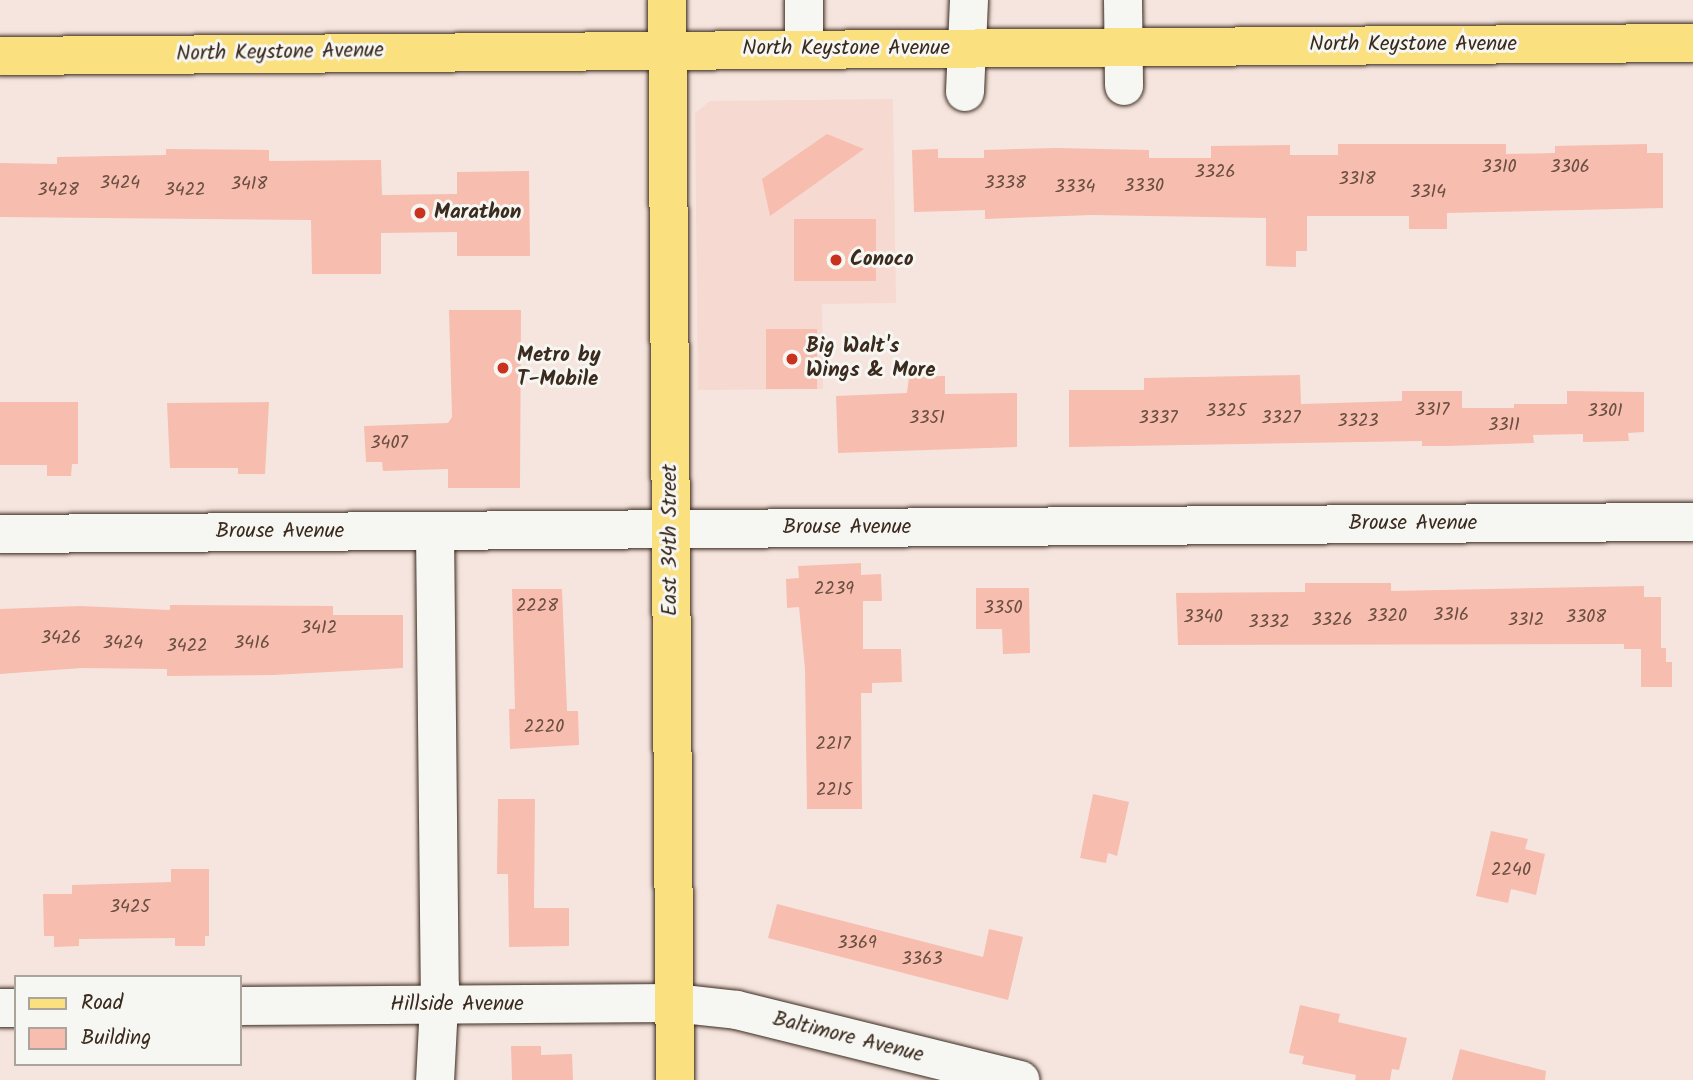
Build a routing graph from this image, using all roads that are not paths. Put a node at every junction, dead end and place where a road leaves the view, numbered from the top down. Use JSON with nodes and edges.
{"nodes":[{"id":1,"x":667,"y":0,"type":"edge"},
{"id":2,"x":804,"y":0,"type":"edge"},
{"id":3,"x":969,"y":0,"type":"edge"},
{"id":4,"x":1123,"y":0,"type":"edge"},
{"id":5,"x":1693,"y":43,"type":"edge"},
{"id":6,"x":1123,"y":47,"type":"junction"},
{"id":7,"x":967,"y":48,"type":"junction"},
{"id":8,"x":667,"y":50,"type":"junction"},
{"id":9,"x":804,"y":50,"type":"junction"},
{"id":10,"x":0,"y":55,"type":"edge"},
{"id":11,"x":1124,"y":86,"type":"dead end"},
{"id":12,"x":965,"y":92,"type":"dead end"},
{"id":13,"x":1693,"y":522,"type":"edge"},
{"id":14,"x":670,"y":530,"type":"junction"},
{"id":15,"x":435,"y":531,"type":"junction"},
{"id":16,"x":0,"y":534,"type":"edge"},
{"id":17,"x":674,"y":1003,"type":"junction"},
{"id":18,"x":440,"y":1005,"type":"junction"},
{"id":19,"x":242,"y":1006,"type":"edge"},
{"id":20,"x":436,"y":1080,"type":"edge"},
{"id":21,"x":675,"y":1080,"type":"edge"},
{"id":22,"x":1020,"y":1080,"type":"edge"}],
"edges":[{"from":1,"to":8,"type":"main road","name":"East 34th Street"},
{"from":2,"to":9,"type":"street"},
{"from":3,"to":7,"type":"street"},
{"from":4,"to":6,"type":"street"},
{"from":5,"to":6,"type":"main road","name":"North Keystone Avenue"},
{"from":6,"to":7,"type":"main road","name":"North Keystone Avenue"},
{"from":6,"to":11,"type":"street"},
{"from":7,"to":9,"type":"main road","name":"North Keystone Avenue"},
{"from":7,"to":12,"type":"street"},
{"from":8,"to":9,"type":"main road","name":"North Keystone Avenue"},
{"from":8,"to":10,"type":"main road","name":"North Keystone Avenue"},
{"from":8,"to":14,"type":"main road","name":"East 34th Street"},
{"from":13,"to":14,"type":"street","name":"Brouse Avenue"},
{"from":14,"to":15,"type":"street","name":"Brouse Avenue"},
{"from":14,"to":17,"type":"main road","name":"East 34th Street"},
{"from":15,"to":16,"type":"street","name":"Brouse Avenue"},
{"from":15,"to":18,"type":"street"},
{"from":17,"to":18,"type":"street","name":"Hillside Avenue"},
{"from":17,"to":21,"type":"main road","name":"East 34th Street"},
{"from":17,"to":22,"type":"street","name":"Baltimore Avenue"},
{"from":18,"to":19,"type":"street","name":"Hillside Avenue"},
{"from":18,"to":20,"type":"street"}]}
